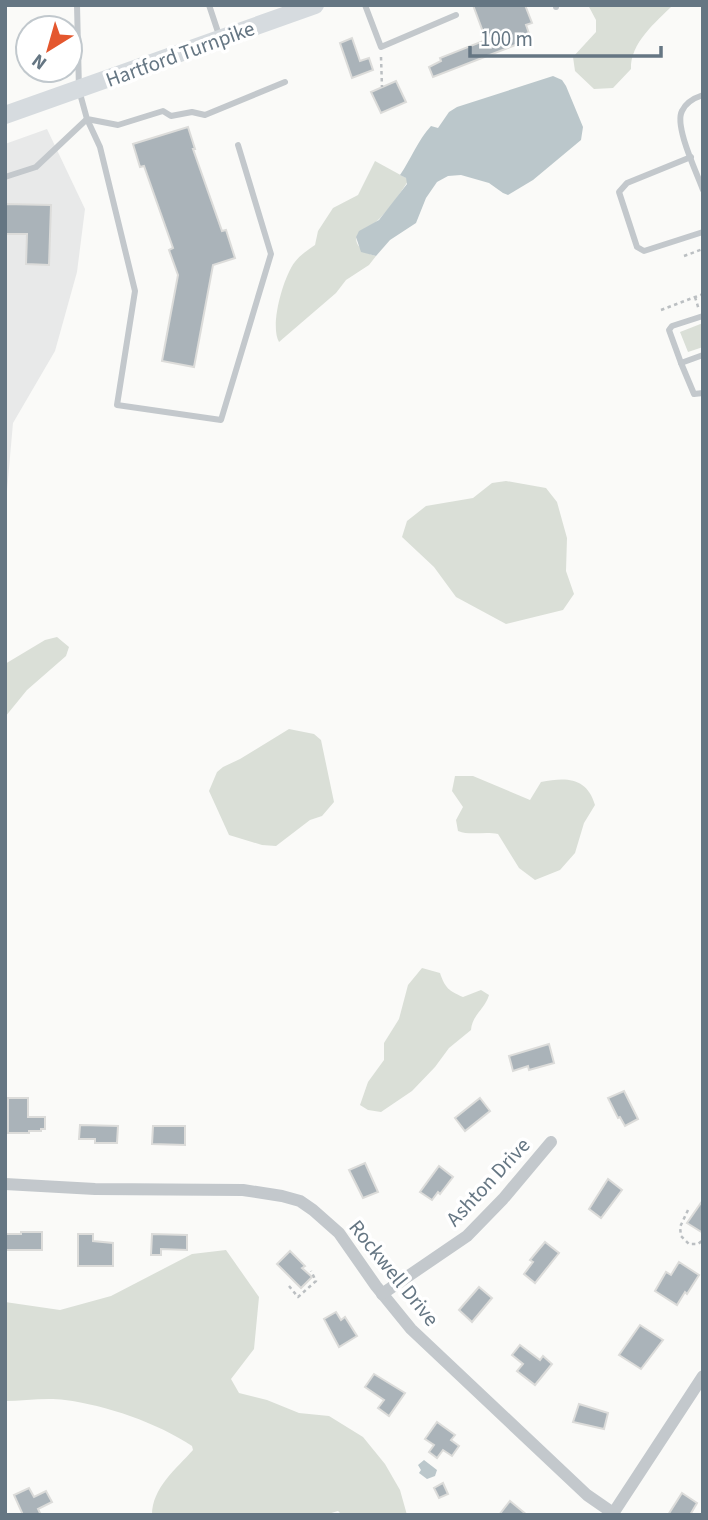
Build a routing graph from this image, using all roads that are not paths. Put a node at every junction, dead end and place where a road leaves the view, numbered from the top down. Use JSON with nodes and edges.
{"nodes":[{"id":1,"x":77,"y":5,"type":"edge"},
{"id":2,"x":209,"y":5,"type":"edge"},
{"id":3,"x":365,"y":5,"type":"edge"},
{"id":4,"x":312,"y":6,"type":"edge"},
{"id":5,"x":456,"y":15,"type":"dead end"},
{"id":6,"x":221,"y":40,"type":"junction"},
{"id":7,"x":285,"y":82,"type":"dead end"},
{"id":8,"x":79,"y":90,"type":"junction"},
{"id":9,"x":703,"y":94,"type":"edge"},
{"id":10,"x":5,"y":115,"type":"edge"},
{"id":11,"x":87,"y":119,"type":"junction"},
{"id":12,"x":238,"y":145,"type":"dead end"},
{"id":13,"x":691,"y":157,"type":"junction"},
{"id":14,"x":5,"y":177,"type":"edge"},
{"id":15,"x":703,"y":190,"type":"edge"},
{"id":16,"x":703,"y":232,"type":"edge"},
{"id":17,"x":703,"y":316,"type":"edge"},
{"id":18,"x":703,"y":355,"type":"edge"},
{"id":19,"x":681,"y":363,"type":"junction"},
{"id":20,"x":703,"y":393,"type":"edge"},
{"id":21,"x":551,"y":1142,"type":"dead end"},
{"id":22,"x":5,"y":1184,"type":"edge"},
{"id":23,"x":382,"y":1294,"type":"junction"},
{"id":24,"x":703,"y":1376,"type":"edge"},
{"id":25,"x":612,"y":1514,"type":"edge"}],
"edges":[{"from":1,"to":8,"type":"lane"},
{"from":2,"to":6,"type":"lane"},
{"from":3,"to":5,"type":"lane"},
{"from":4,"to":6,"type":"main road","name":"Hartford Turnpike"},
{"from":6,"to":8,"type":"main road","name":"Hartford Turnpike"},
{"from":7,"to":11,"type":"lane"},
{"from":8,"to":10,"type":"main road","name":"Hartford Turnpike"},
{"from":8,"to":11,"type":"lane"},
{"from":9,"to":13,"type":"lane"},
{"from":11,"to":12,"type":"lane"},
{"from":11,"to":14,"type":"lane"},
{"from":13,"to":15,"type":"lane"},
{"from":13,"to":16,"type":"lane"},
{"from":17,"to":19,"type":"lane"},
{"from":18,"to":19,"type":"lane"},
{"from":19,"to":20,"type":"lane"},
{"from":21,"to":23,"type":"street","name":"Ashton Drive"},
{"from":22,"to":23,"type":"street","name":"Rockwell Drive"},
{"from":23,"to":25,"type":"street","name":"Rockwell Drive"},
{"from":24,"to":25,"type":"street"}]}
